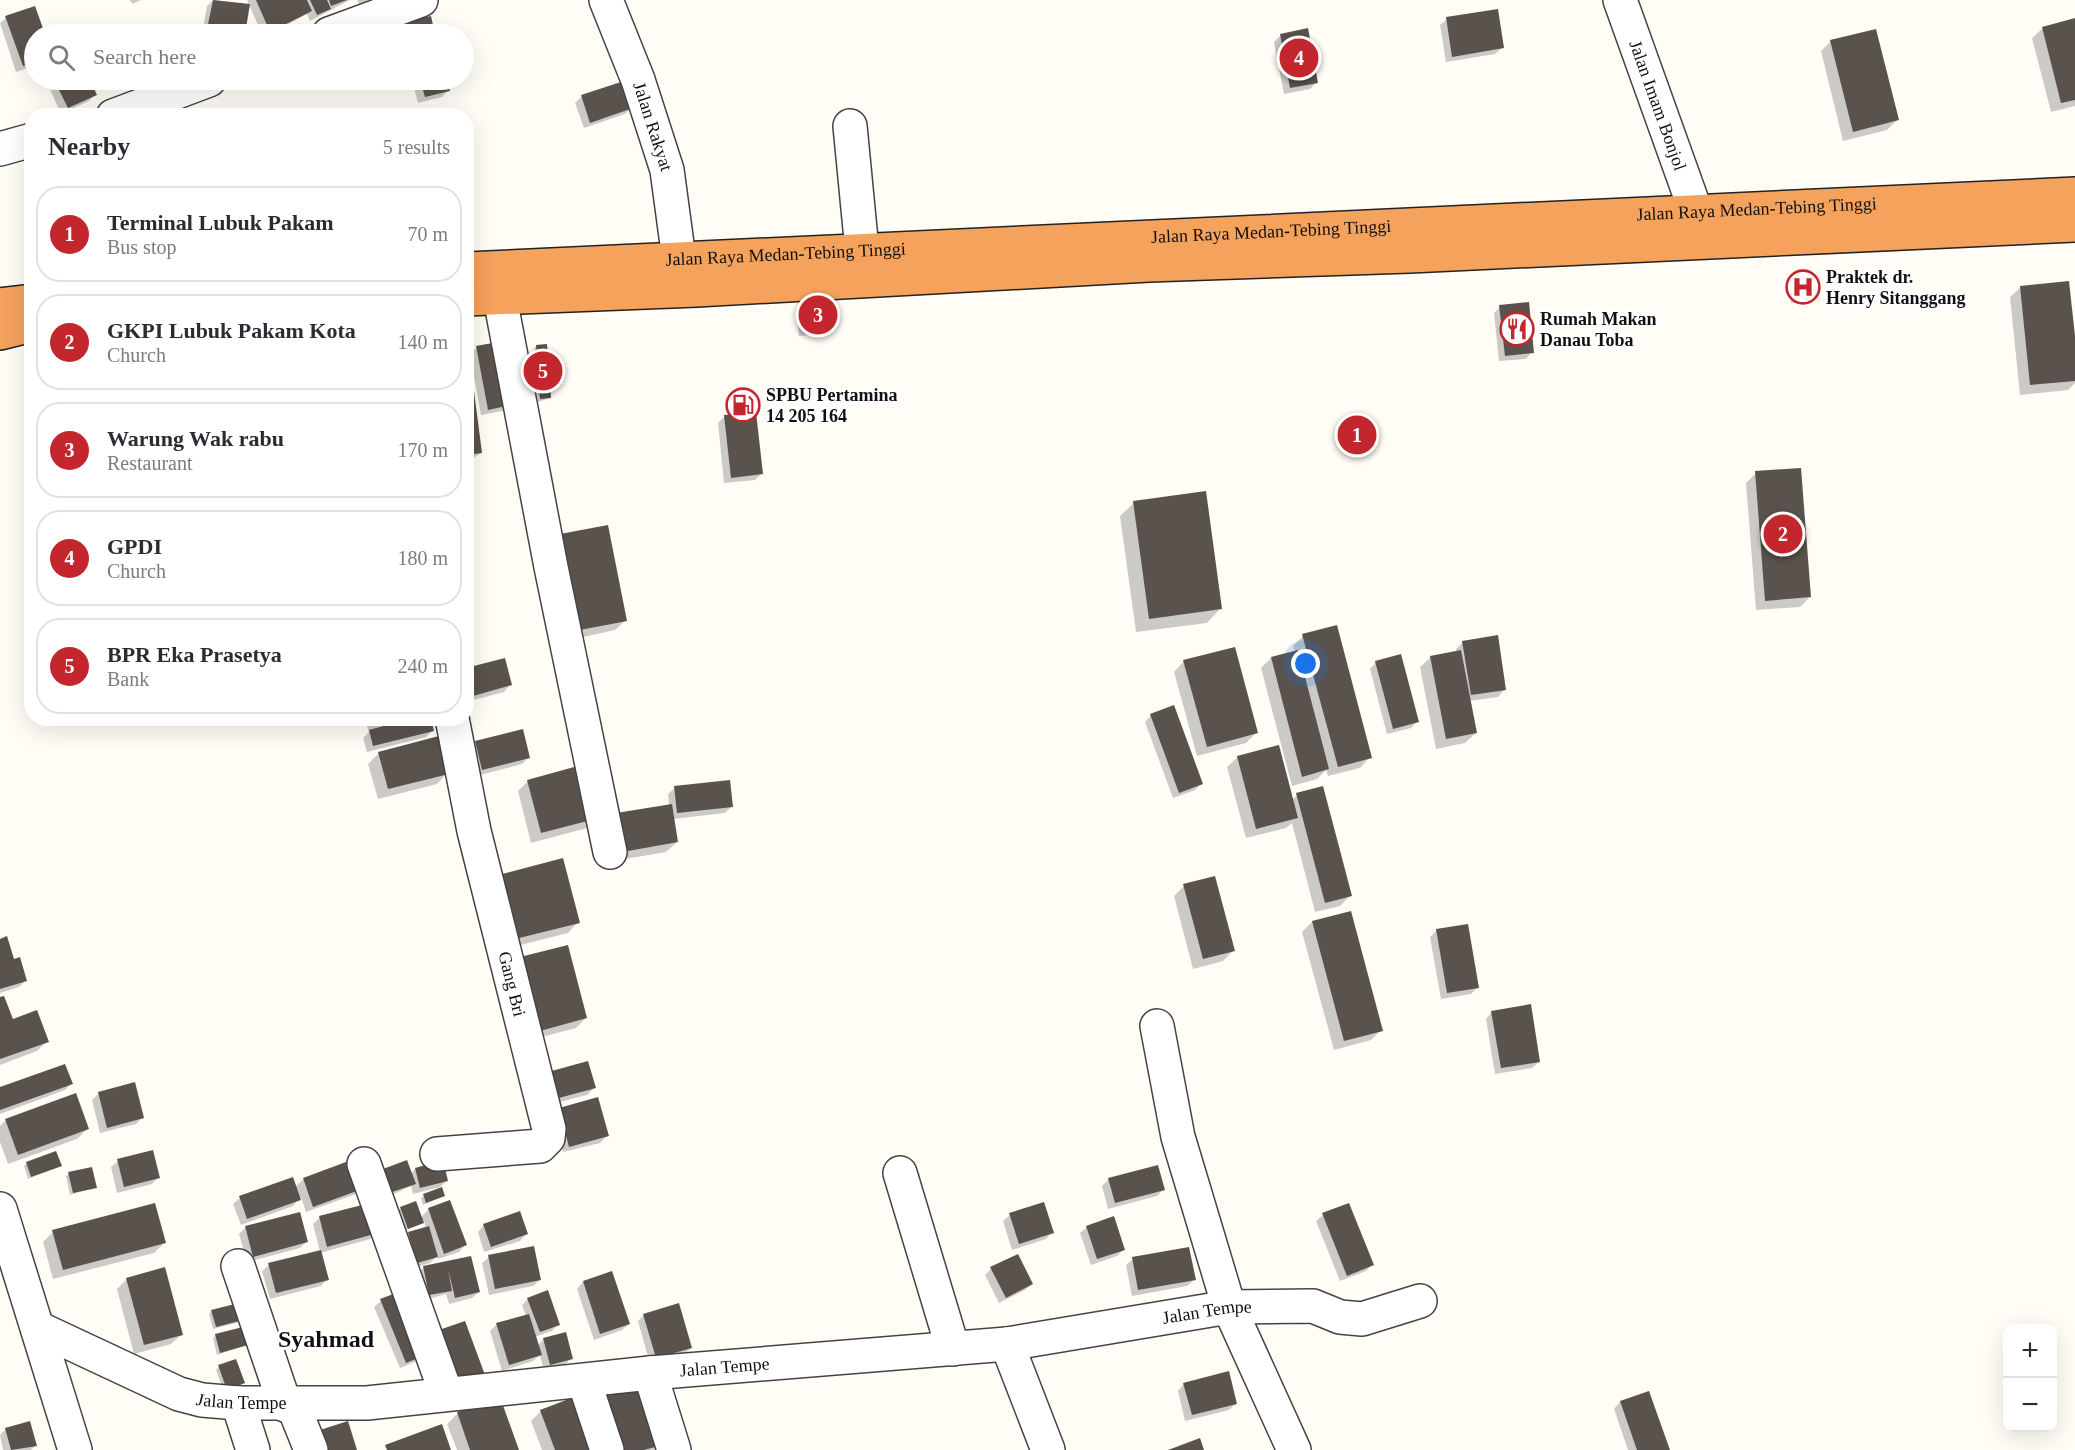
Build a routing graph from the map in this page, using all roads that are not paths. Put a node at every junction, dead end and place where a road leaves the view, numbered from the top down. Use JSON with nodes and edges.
{"nodes":[{"id":1,"x":421,"y":0,"type":"edge"},
{"id":2,"x":606,"y":0,"type":"edge"},
{"id":3,"x":1620,"y":0,"type":"edge"},
{"id":4,"x":356,"y":24,"type":"edge"},
{"id":5,"x":182,"y":90,"type":"edge"},
{"id":6,"x":134,"y":108,"type":"edge"},
{"id":7,"x":850,"y":126,"type":"dead end"},
{"id":8,"x":24,"y":142,"type":"edge"},
{"id":9,"x":0,"y":149,"type":"edge"},
{"id":10,"x":2075,"y":194,"type":"edge"},
{"id":11,"x":1696,"y":212,"type":"junction"},
{"id":12,"x":1861,"y":220,"type":"junction"},
{"id":13,"x":2075,"y":225,"type":"edge"},
{"id":14,"x":1410,"y":241,"type":"junction"},
{"id":15,"x":861,"y":250,"type":"junction"},
{"id":16,"x":1148,"y":250,"type":"junction"},
{"id":17,"x":679,"y":259,"type":"junction"},
{"id":18,"x":474,"y":269,"type":"edge"},
{"id":19,"x":500,"y":298,"type":"junction"},
{"id":20,"x":474,"y":299,"type":"edge"},
{"id":21,"x":24,"y":302,"type":"edge"},
{"id":22,"x":0,"y":305,"type":"edge"},
{"id":23,"x":24,"y":327,"type":"edge"},
{"id":24,"x":0,"y":333,"type":"edge"},
{"id":25,"x":454,"y":726,"type":"edge"},
{"id":26,"x":610,"y":852,"type":"dead end"},
{"id":27,"x":1157,"y":1026,"type":"dead end"},
{"id":28,"x":437,"y":1154,"type":"dead end"},
{"id":29,"x":364,"y":1164,"type":"dead end"},
{"id":30,"x":900,"y":1173,"type":"dead end"},
{"id":31,"x":0,"y":1209,"type":"edge"},
{"id":32,"x":238,"y":1266,"type":"dead end"},
{"id":33,"x":1420,"y":1301,"type":"dead end"},
{"id":34,"x":1229,"y":1307,"type":"junction"},
{"id":35,"x":40,"y":1333,"type":"junction"},
{"id":36,"x":1007,"y":1344,"type":"junction"},
{"id":37,"x":953,"y":1349,"type":"junction"},
{"id":38,"x":650,"y":1373,"type":"junction"},
{"id":39,"x":584,"y":1381,"type":"junction"},
{"id":40,"x":446,"y":1393,"type":"junction"},
{"id":41,"x":238,"y":1403,"type":"junction"},
{"id":42,"x":289,"y":1405,"type":"junction"},
{"id":43,"x":75,"y":1450,"type":"edge"},
{"id":44,"x":254,"y":1450,"type":"edge"},
{"id":45,"x":310,"y":1450,"type":"edge"},
{"id":46,"x":607,"y":1450,"type":"edge"},
{"id":47,"x":674,"y":1450,"type":"edge"},
{"id":48,"x":1048,"y":1450,"type":"edge"},
{"id":49,"x":1294,"y":1450,"type":"edge"}],
"edges":[{"from":1,"to":4,"type":"street"},
{"from":2,"to":17,"type":"street","name":"Jalan Rakyat"},
{"from":3,"to":11,"type":"street","name":"Jalan Imam Bonjol"},
{"from":5,"to":6,"type":"street"},
{"from":7,"to":15,"type":"street"},
{"from":8,"to":9,"type":"street"},
{"from":10,"to":12,"type":"highway","name":"Jalan Raya Medan-Tebing Tinggi"},
{"from":11,"to":12,"type":"highway","name":"Jalan Raya Medan-Tebing Tinggi"},
{"from":11,"to":14,"type":"highway","name":"Jalan Raya Medan-Tebing Tinggi"},
{"from":12,"to":13,"type":"highway","name":"Jalan Raya Medan-Tebing Tinggi"},
{"from":12,"to":14,"type":"highway","name":"Jalan Raya Medan-Tebing Tinggi"},
{"from":14,"to":16,"type":"highway","name":"Jalan Raya Medan-Tebing Tinggi"},
{"from":15,"to":16,"type":"highway","name":"Jalan Raya Medan-Tebing Tinggi"},
{"from":15,"to":17,"type":"highway","name":"Jalan Raya Medan-Tebing Tinggi"},
{"from":16,"to":19,"type":"highway","name":"Jalan Raya Medan-Tebing Tinggi"},
{"from":17,"to":18,"type":"highway","name":"Jalan Raya Medan-Tebing Tinggi"},
{"from":19,"to":20,"type":"highway","name":"Jalan Raya Medan-Tebing Tinggi"},
{"from":19,"to":26,"type":"street"},
{"from":21,"to":22,"type":"highway"},
{"from":23,"to":24,"type":"highway"},
{"from":25,"to":28,"type":"street","name":"Gang Bri"},
{"from":27,"to":34,"type":"street"},
{"from":29,"to":40,"type":"street"},
{"from":30,"to":37,"type":"street"},
{"from":31,"to":35,"type":"street"},
{"from":32,"to":42,"type":"street"},
{"from":33,"to":34,"type":"street","name":"Jalan Tempe"},
{"from":34,"to":36,"type":"street","name":"Jalan Tempe"},
{"from":34,"to":49,"type":"street"},
{"from":35,"to":41,"type":"street","name":"Jalan Tempe"},
{"from":35,"to":43,"type":"street"},
{"from":36,"to":37,"type":"street","name":"Jalan Tempe"},
{"from":36,"to":48,"type":"street"},
{"from":37,"to":38,"type":"street","name":"Jalan Tempe"},
{"from":38,"to":39,"type":"street","name":"Jalan Tempe"},
{"from":38,"to":47,"type":"street"},
{"from":39,"to":40,"type":"street","name":"Jalan Tempe"},
{"from":39,"to":46,"type":"street"},
{"from":40,"to":42,"type":"street","name":"Jalan Tempe"},
{"from":41,"to":42,"type":"street","name":"Jalan Tempe"},
{"from":41,"to":44,"type":"street"},
{"from":42,"to":45,"type":"street"}]}
